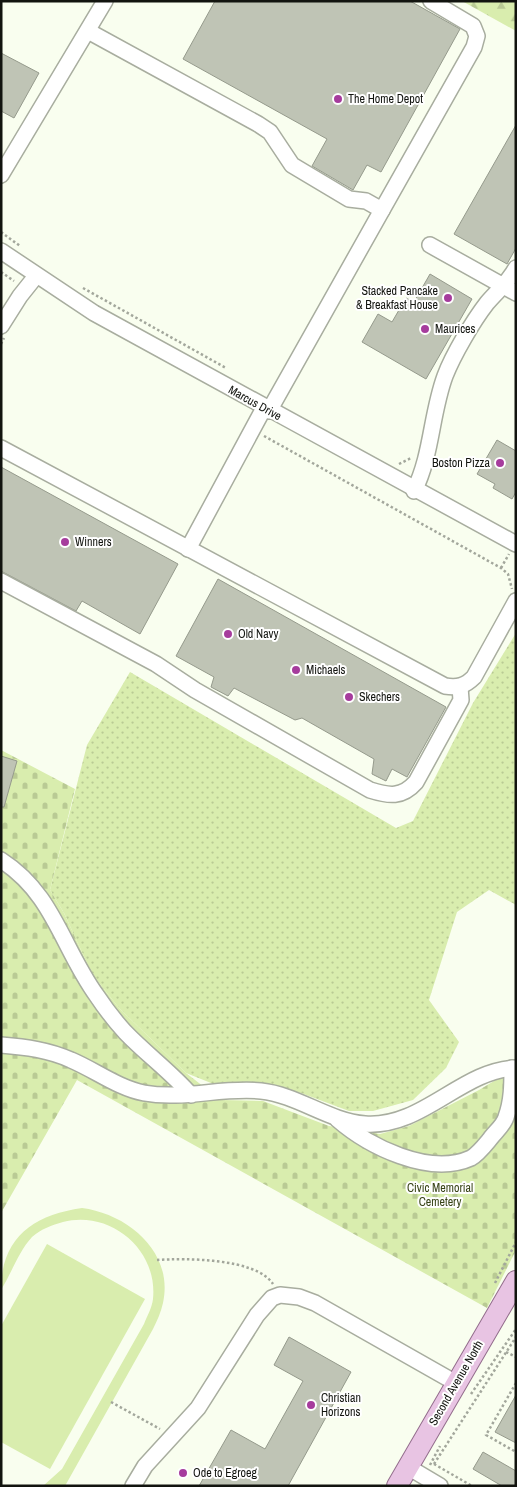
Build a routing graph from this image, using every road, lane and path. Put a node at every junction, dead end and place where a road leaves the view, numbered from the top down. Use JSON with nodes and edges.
{"nodes":[{"id":1,"x":105,"y":1,"type":"edge"},
{"id":2,"x":431,"y":1,"type":"edge"},
{"id":3,"x":88,"y":31,"type":"junction"},
{"id":4,"x":1,"y":174,"type":"edge"},
{"id":5,"x":382,"y":210,"type":"junction"},
{"id":6,"x":1,"y":232,"type":"edge"},
{"id":7,"x":430,"y":245,"type":"dead end"},
{"id":8,"x":22,"y":247,"type":"dead end"},
{"id":9,"x":1,"y":251,"type":"edge"},
{"id":10,"x":516,"y":268,"type":"edge"},
{"id":11,"x":36,"y":276,"type":"junction"},
{"id":12,"x":83,"y":288,"type":"dead end"},
{"id":13,"x":510,"y":290,"type":"edge"},
{"id":14,"x":1,"y":326,"type":"edge"},
{"id":15,"x":226,"y":368,"type":"dead end"},
{"id":16,"x":267,"y":409,"type":"junction"},
{"id":17,"x":258,"y":439,"type":"dead end"},
{"id":18,"x":1,"y":448,"type":"edge"},
{"id":19,"x":391,"y":460,"type":"dead end"},
{"id":20,"x":421,"y":476,"type":"junction"},
{"id":21,"x":414,"y":490,"type":"junction"},
{"id":22,"x":516,"y":544,"type":"edge"},
{"id":23,"x":188,"y":549,"type":"junction"},
{"id":24,"x":1,"y":581,"type":"edge"},
{"id":25,"x":512,"y":599,"type":"edge"},
{"id":26,"x":460,"y":687,"type":"junction"},
{"id":27,"x":1,"y":845,"type":"edge"},
{"id":28,"x":1,"y":860,"type":"edge"},
{"id":29,"x":19,"y":872,"type":"junction"},
{"id":30,"x":1,"y":1046,"type":"edge"},
{"id":31,"x":514,"y":1068,"type":"edge"},
{"id":32,"x":191,"y":1095,"type":"junction"},
{"id":33,"x":334,"y":1117,"type":"junction"},
{"id":34,"x":157,"y":1260,"type":"dead end"},
{"id":35,"x":516,"y":1281,"type":"edge"},
{"id":36,"x":280,"y":1295,"type":"junction"},
{"id":37,"x":516,"y":1329,"type":"edge"},
{"id":38,"x":516,"y":1337,"type":"edge"},
{"id":39,"x":506,"y":1352,"type":"junction"},
{"id":40,"x":516,"y":1357,"type":"edge"},
{"id":41,"x":456,"y":1382,"type":"junction"},
{"id":42,"x":516,"y":1383,"type":"edge"},
{"id":43,"x":466,"y":1400,"type":"dead end"},
{"id":44,"x":111,"y":1402,"type":"dead end"},
{"id":45,"x":171,"y":1436,"type":"junction"},
{"id":46,"x":444,"y":1439,"type":"dead end"},
{"id":47,"x":516,"y":1452,"type":"edge"},
{"id":48,"x":422,"y":1465,"type":"junction"},
{"id":49,"x":133,"y":1486,"type":"edge"},
{"id":50,"x":397,"y":1486,"type":"edge"},
{"id":51,"x":440,"y":1486,"type":"edge"},
{"id":52,"x":472,"y":1486,"type":"edge"}],
"edges":[{"from":1,"to":3,"type":"street"},
{"from":2,"to":5,"type":"street"},
{"from":3,"to":4,"type":"street"},
{"from":3,"to":5,"type":"street"},
{"from":5,"to":16,"type":"street"},
{"from":6,"to":8,"type":"path"},
{"from":7,"to":13,"type":"street"},
{"from":9,"to":11,"type":"street","name":"Marcus Drive"},
{"from":10,"to":13,"type":"street"},
{"from":11,"to":14,"type":"street"},
{"from":11,"to":16,"type":"street","name":"Marcus Drive"},
{"from":12,"to":15,"type":"path"},
{"from":13,"to":20,"type":"street"},
{"from":16,"to":21,"type":"street","name":"Marcus Drive"},
{"from":16,"to":23,"type":"street"},
{"from":17,"to":25,"type":"path"},
{"from":18,"to":23,"type":"street"},
{"from":19,"to":20,"type":"path"},
{"from":20,"to":21,"type":"street"},
{"from":21,"to":22,"type":"street","name":"Marcus Drive"},
{"from":23,"to":26,"type":"street"},
{"from":24,"to":26,"type":"street"},
{"from":25,"to":26,"type":"street"},
{"from":27,"to":29,"type":"street"},
{"from":28,"to":29,"type":"street"},
{"from":29,"to":32,"type":"street"},
{"from":30,"to":32,"type":"street"},
{"from":31,"to":33,"type":"street"},
{"from":31,"to":33,"type":"street"},
{"from":32,"to":33,"type":"street"},
{"from":34,"to":36,"type":"path"},
{"from":35,"to":41,"type":"main road","name":"Second Avenue North"},
{"from":36,"to":41,"type":"street"},
{"from":36,"to":45,"type":"street"},
{"from":37,"to":43,"type":"path"},
{"from":38,"to":39,"type":"path"},
{"from":39,"to":40,"type":"path"},
{"from":39,"to":48,"type":"path"},
{"from":41,"to":48,"type":"main road","name":"Second Avenue North"},
{"from":42,"to":47,"type":"path"},
{"from":44,"to":45,"type":"path"},
{"from":45,"to":49,"type":"street"},
{"from":46,"to":48,"type":"path"},
{"from":48,"to":50,"type":"main road","name":"Second Avenue North"},
{"from":48,"to":51,"type":"street"},
{"from":48,"to":52,"type":"path"}]}
